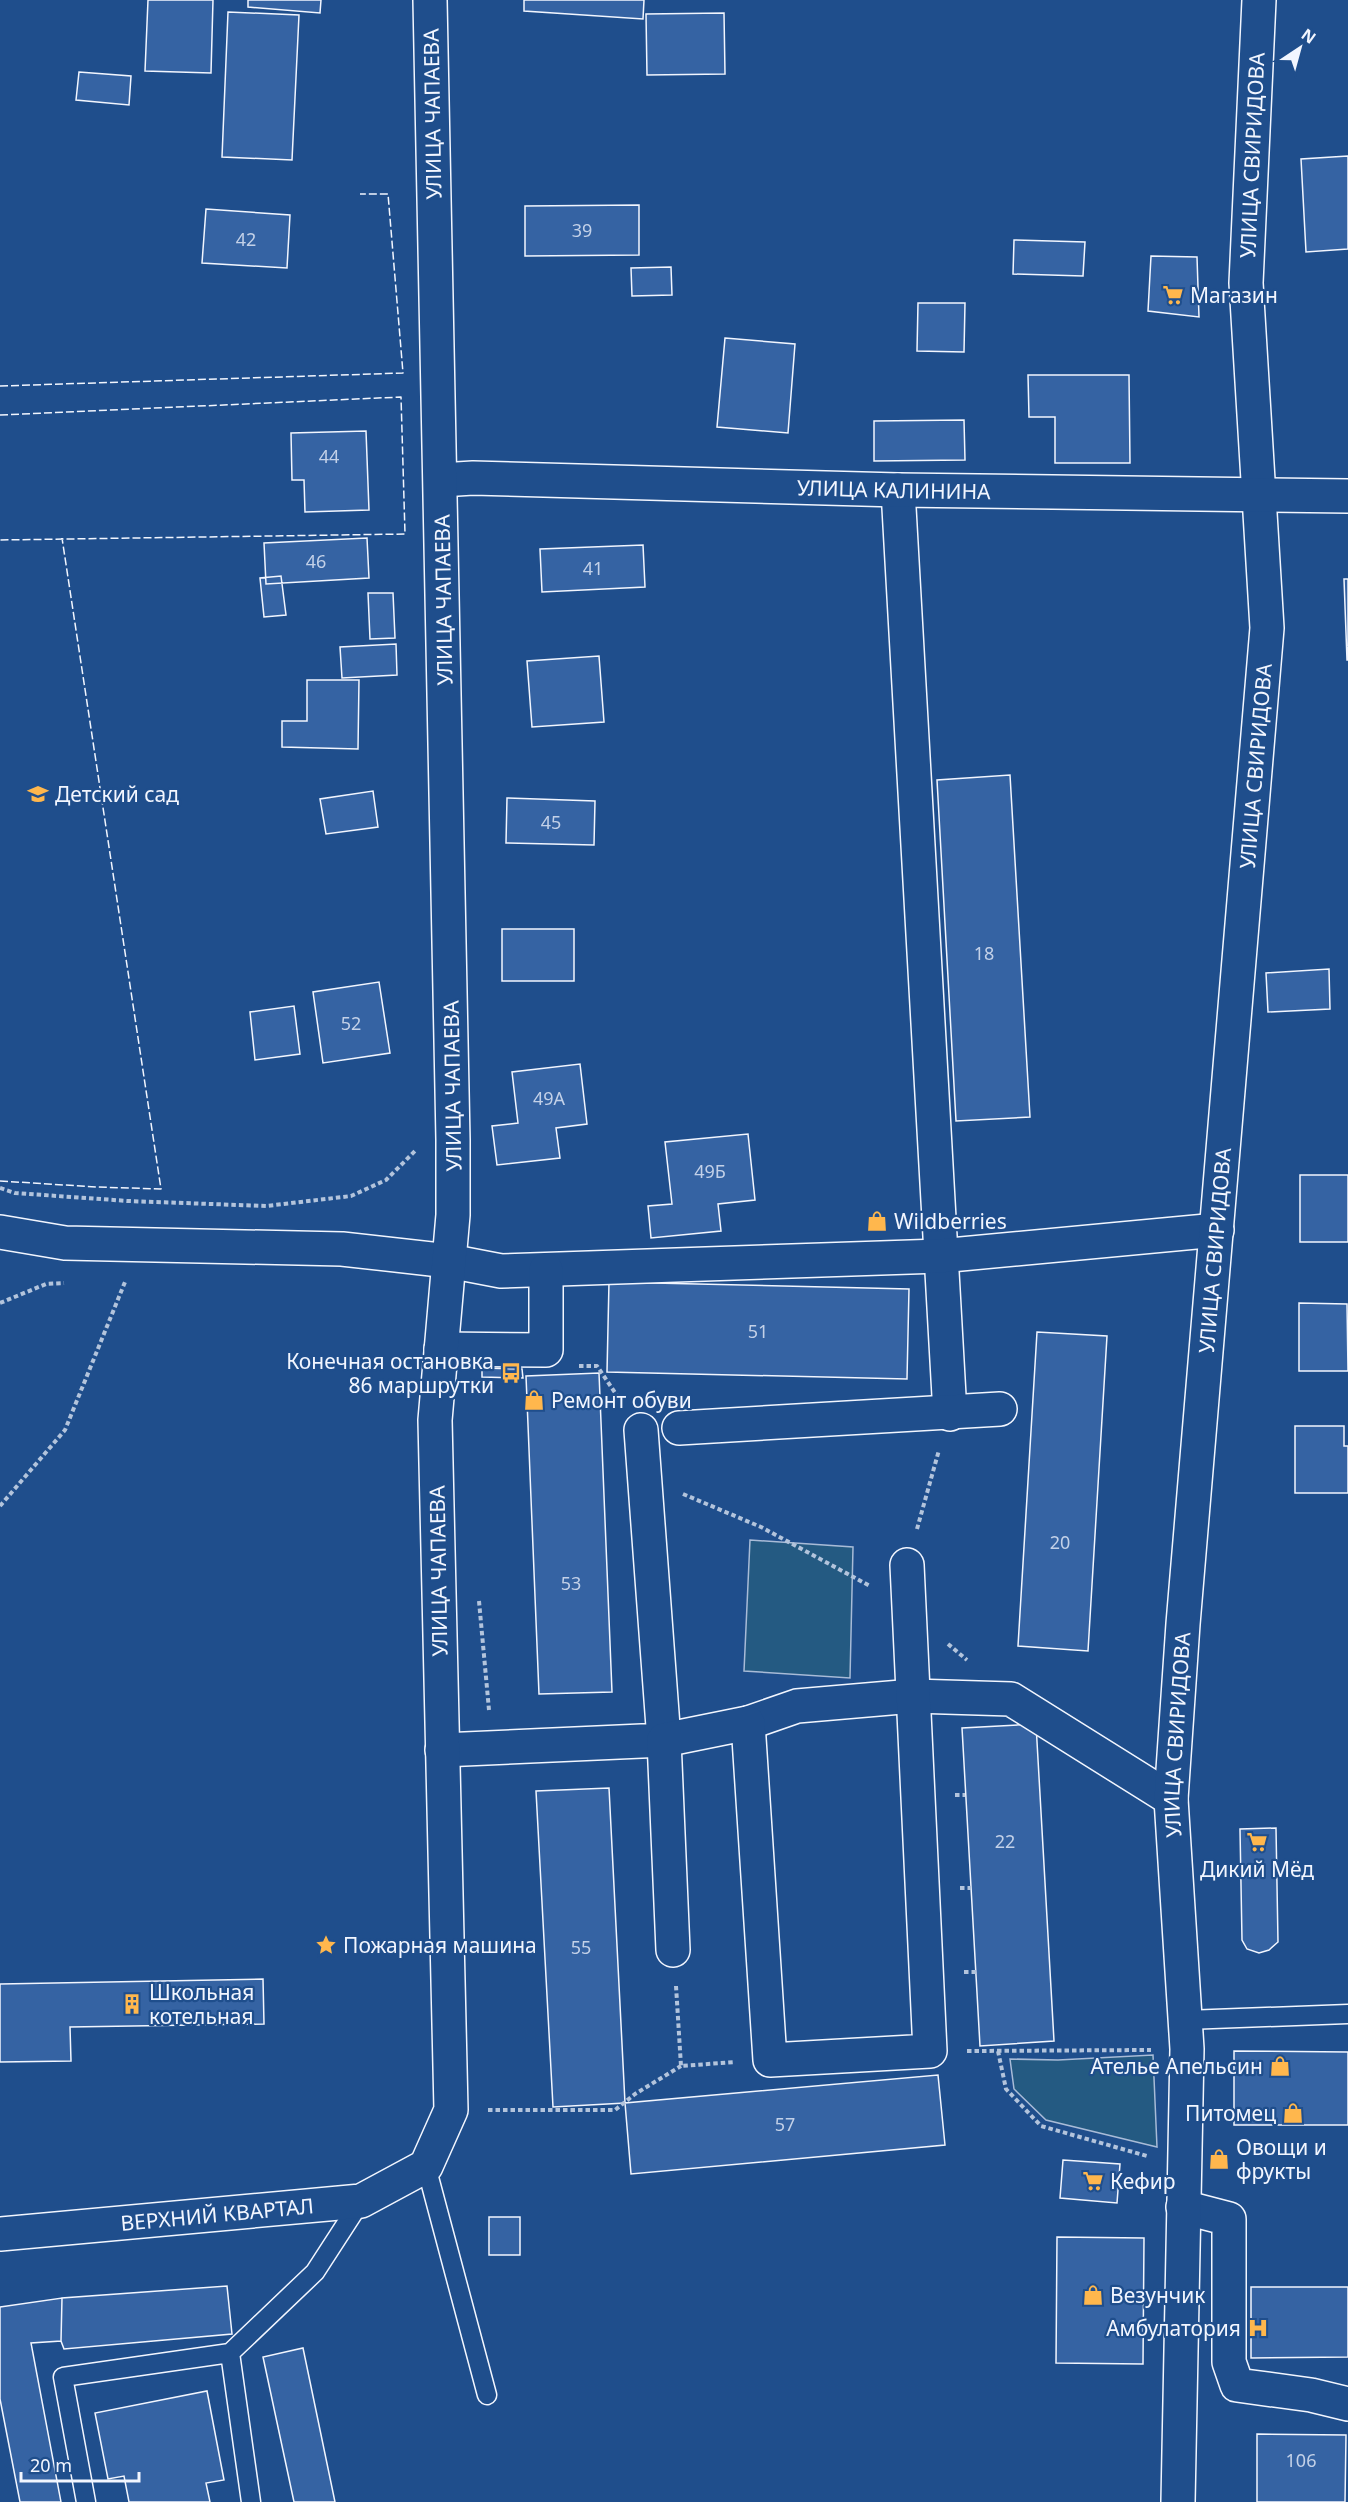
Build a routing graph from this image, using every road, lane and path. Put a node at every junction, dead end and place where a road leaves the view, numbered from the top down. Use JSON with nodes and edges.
{"nodes":[{"id":1,"x":430,"y":0,"type":"edge"},
{"id":2,"x":1258,"y":0,"type":"edge"},
{"id":3,"x":441,"y":480,"type":"junction"},
{"id":4,"x":898,"y":490,"type":"junction"},
{"id":5,"x":1258,"y":493,"type":"junction"},
{"id":6,"x":1348,"y":495,"type":"edge"},
{"id":7,"x":453,"y":1140,"type":"junction"},
{"id":8,"x":0,"y":1188,"type":"edge"},
{"id":9,"x":453,"y":1215,"type":"junction"},
{"id":10,"x":1217,"y":1230,"type":"junction"},
{"id":11,"x":0,"y":1232,"type":"edge"},
{"id":12,"x":397,"y":1254,"type":"junction"},
{"id":13,"x":940,"y":1256,"type":"junction"},
{"id":14,"x":449,"y":1261,"type":"junction"},
{"id":15,"x":546,"y":1270,"type":"junction"},
{"id":16,"x":501,"y":1271,"type":"junction"},
{"id":17,"x":71,"y":1282,"type":"dead end"},
{"id":18,"x":114,"y":1282,"type":"dead end"},
{"id":19,"x":0,"y":1303,"type":"edge"},
{"id":20,"x":446,"y":1303,"type":"junction"},
{"id":21,"x":441,"y":1349,"type":"junction"},
{"id":22,"x":546,"y":1350,"type":"junction"},
{"id":23,"x":1000,"y":1409,"type":"dead end"},
{"id":24,"x":950,"y":1414,"type":"junction"},
{"id":25,"x":680,"y":1428,"type":"dead end"},
{"id":26,"x":641,"y":1430,"type":"joint"},
{"id":27,"x":681,"y":1493,"type":"dead end"},
{"id":28,"x":0,"y":1506,"type":"edge"},
{"id":29,"x":907,"y":1565,"type":"joint"},
{"id":30,"x":909,"y":1611,"type":"junction"},
{"id":31,"x":969,"y":1662,"type":"dead end"},
{"id":32,"x":913,"y":1696,"type":"junction"},
{"id":33,"x":748,"y":1723,"type":"junction"},
{"id":34,"x":664,"y":1740,"type":"junction"},
{"id":35,"x":442,"y":1750,"type":"junction"},
{"id":36,"x":1171,"y":1799,"type":"junction"},
{"id":37,"x":673,"y":1950,"type":"joint"},
{"id":38,"x":1348,"y":2014,"type":"edge"},
{"id":39,"x":1187,"y":2035,"type":"junction"},
{"id":40,"x":930,"y":2051,"type":"junction"},
{"id":41,"x":998,"y":2051,"type":"junction"},
{"id":42,"x":770,"y":2060,"type":"junction"},
{"id":43,"x":681,"y":2066,"type":"junction"},
{"id":44,"x":451,"y":2110,"type":"junction"},
{"id":45,"x":426,"y":2166,"type":"junction"},
{"id":46,"x":1185,"y":2167,"type":"junction"},
{"id":47,"x":361,"y":2201,"type":"junction"},
{"id":48,"x":1183,"y":2207,"type":"junction"},
{"id":49,"x":0,"y":2234,"type":"edge"},
{"id":50,"x":230,"y":2353,"type":"junction"},
{"id":51,"x":487,"y":2395,"type":"dead end"},
{"id":52,"x":1348,"y":2404,"type":"edge"},
{"id":53,"x":86,"y":2502,"type":"edge"},
{"id":54,"x":251,"y":2502,"type":"edge"},
{"id":55,"x":1178,"y":2502,"type":"edge"}],
"edges":[{"from":1,"to":3,"type":"street","name":"УЛИЦА ЧАПАЕВА"},
{"from":2,"to":5,"type":"street","name":"УЛИЦА СВИРИДОВА"},
{"from":3,"to":4,"type":"street","name":"УЛИЦА КАЛИНИНА"},
{"from":3,"to":7,"type":"street","name":"УЛИЦА ЧАПАЕВА"},
{"from":4,"to":5,"type":"street","name":"УЛИЦА КАЛИНИНА"},
{"from":4,"to":13,"type":"street"},
{"from":5,"to":6,"type":"street","name":"УЛИЦА КАЛИНИНА"},
{"from":5,"to":10,"type":"street","name":"УЛИЦА СВИРИДОВА"},
{"from":7,"to":8,"type":"path"},
{"from":7,"to":9,"type":"street","name":"УЛИЦА ЧАПАЕВА"},
{"from":9,"to":12,"type":"street"},
{"from":9,"to":14,"type":"street","name":"УЛИЦА ЧАПАЕВА"},
{"from":9,"to":16,"type":"street"},
{"from":10,"to":13,"type":"street"},
{"from":10,"to":36,"type":"street","name":"УЛИЦА СВИРИДОВА"},
{"from":11,"to":12,"type":"street"},
{"from":12,"to":14,"type":"street"},
{"from":12,"to":20,"type":"street"},
{"from":13,"to":15,"type":"street"},
{"from":13,"to":24,"type":"street"},
{"from":14,"to":16,"type":"street"},
{"from":14,"to":20,"type":"street","name":"УЛИЦА ЧАПАЕВА"},
{"from":15,"to":16,"type":"street"},
{"from":15,"to":22,"type":"street"},
{"from":16,"to":20,"type":"street"},
{"from":17,"to":19,"type":"path"},
{"from":18,"to":28,"type":"path"},
{"from":20,"to":21,"type":"street","name":"УЛИЦА ЧАПАЕВА"},
{"from":21,"to":22,"type":"street"},
{"from":21,"to":35,"type":"street","name":"УЛИЦА ЧАПАЕВА"},
{"from":22,"to":26,"type":"path"},
{"from":23,"to":24,"type":"street"},
{"from":24,"to":25,"type":"street"},
{"from":24,"to":29,"type":"path"},
{"from":26,"to":34,"type":"street"},
{"from":27,"to":30,"type":"path"},
{"from":29,"to":30,"type":"street"},
{"from":30,"to":31,"type":"path"},
{"from":30,"to":32,"type":"street"},
{"from":32,"to":33,"type":"street"},
{"from":32,"to":36,"type":"street"},
{"from":32,"to":40,"type":"street"},
{"from":33,"to":34,"type":"street"},
{"from":33,"to":42,"type":"street"},
{"from":34,"to":35,"type":"street"},
{"from":34,"to":37,"type":"street"},
{"from":35,"to":44,"type":"street","name":"УЛИЦА ЧАПАЕВА"},
{"from":36,"to":39,"type":"street","name":"УЛИЦА СВИРИДОВА"},
{"from":37,"to":43,"type":"path"},
{"from":38,"to":39,"type":"lane"},
{"from":39,"to":41,"type":"path"},
{"from":39,"to":46,"type":"street","name":"УЛИЦА СВИРИДОВА"},
{"from":40,"to":41,"type":"path"},
{"from":40,"to":42,"type":"street"},
{"from":41,"to":46,"type":"path"},
{"from":42,"to":43,"type":"path"},
{"from":43,"to":44,"type":"path"},
{"from":44,"to":45,"type":"street","name":"УЛИЦА ЧАПАЕВА"},
{"from":45,"to":47,"type":"street","name":"ВЕРХНИЙ КВАРТАЛ"},
{"from":45,"to":51,"type":"lane"},
{"from":46,"to":48,"type":"street","name":"УЛИЦА СВИРИДОВА"},
{"from":47,"to":49,"type":"street","name":"ВЕРХНИЙ КВАРТАЛ"},
{"from":47,"to":50,"type":"lane"},
{"from":48,"to":52,"type":"street"},
{"from":48,"to":55,"type":"street","name":"УЛИЦА СВИРИДОВА"},
{"from":50,"to":53,"type":"lane"},
{"from":50,"to":54,"type":"lane"}]}
